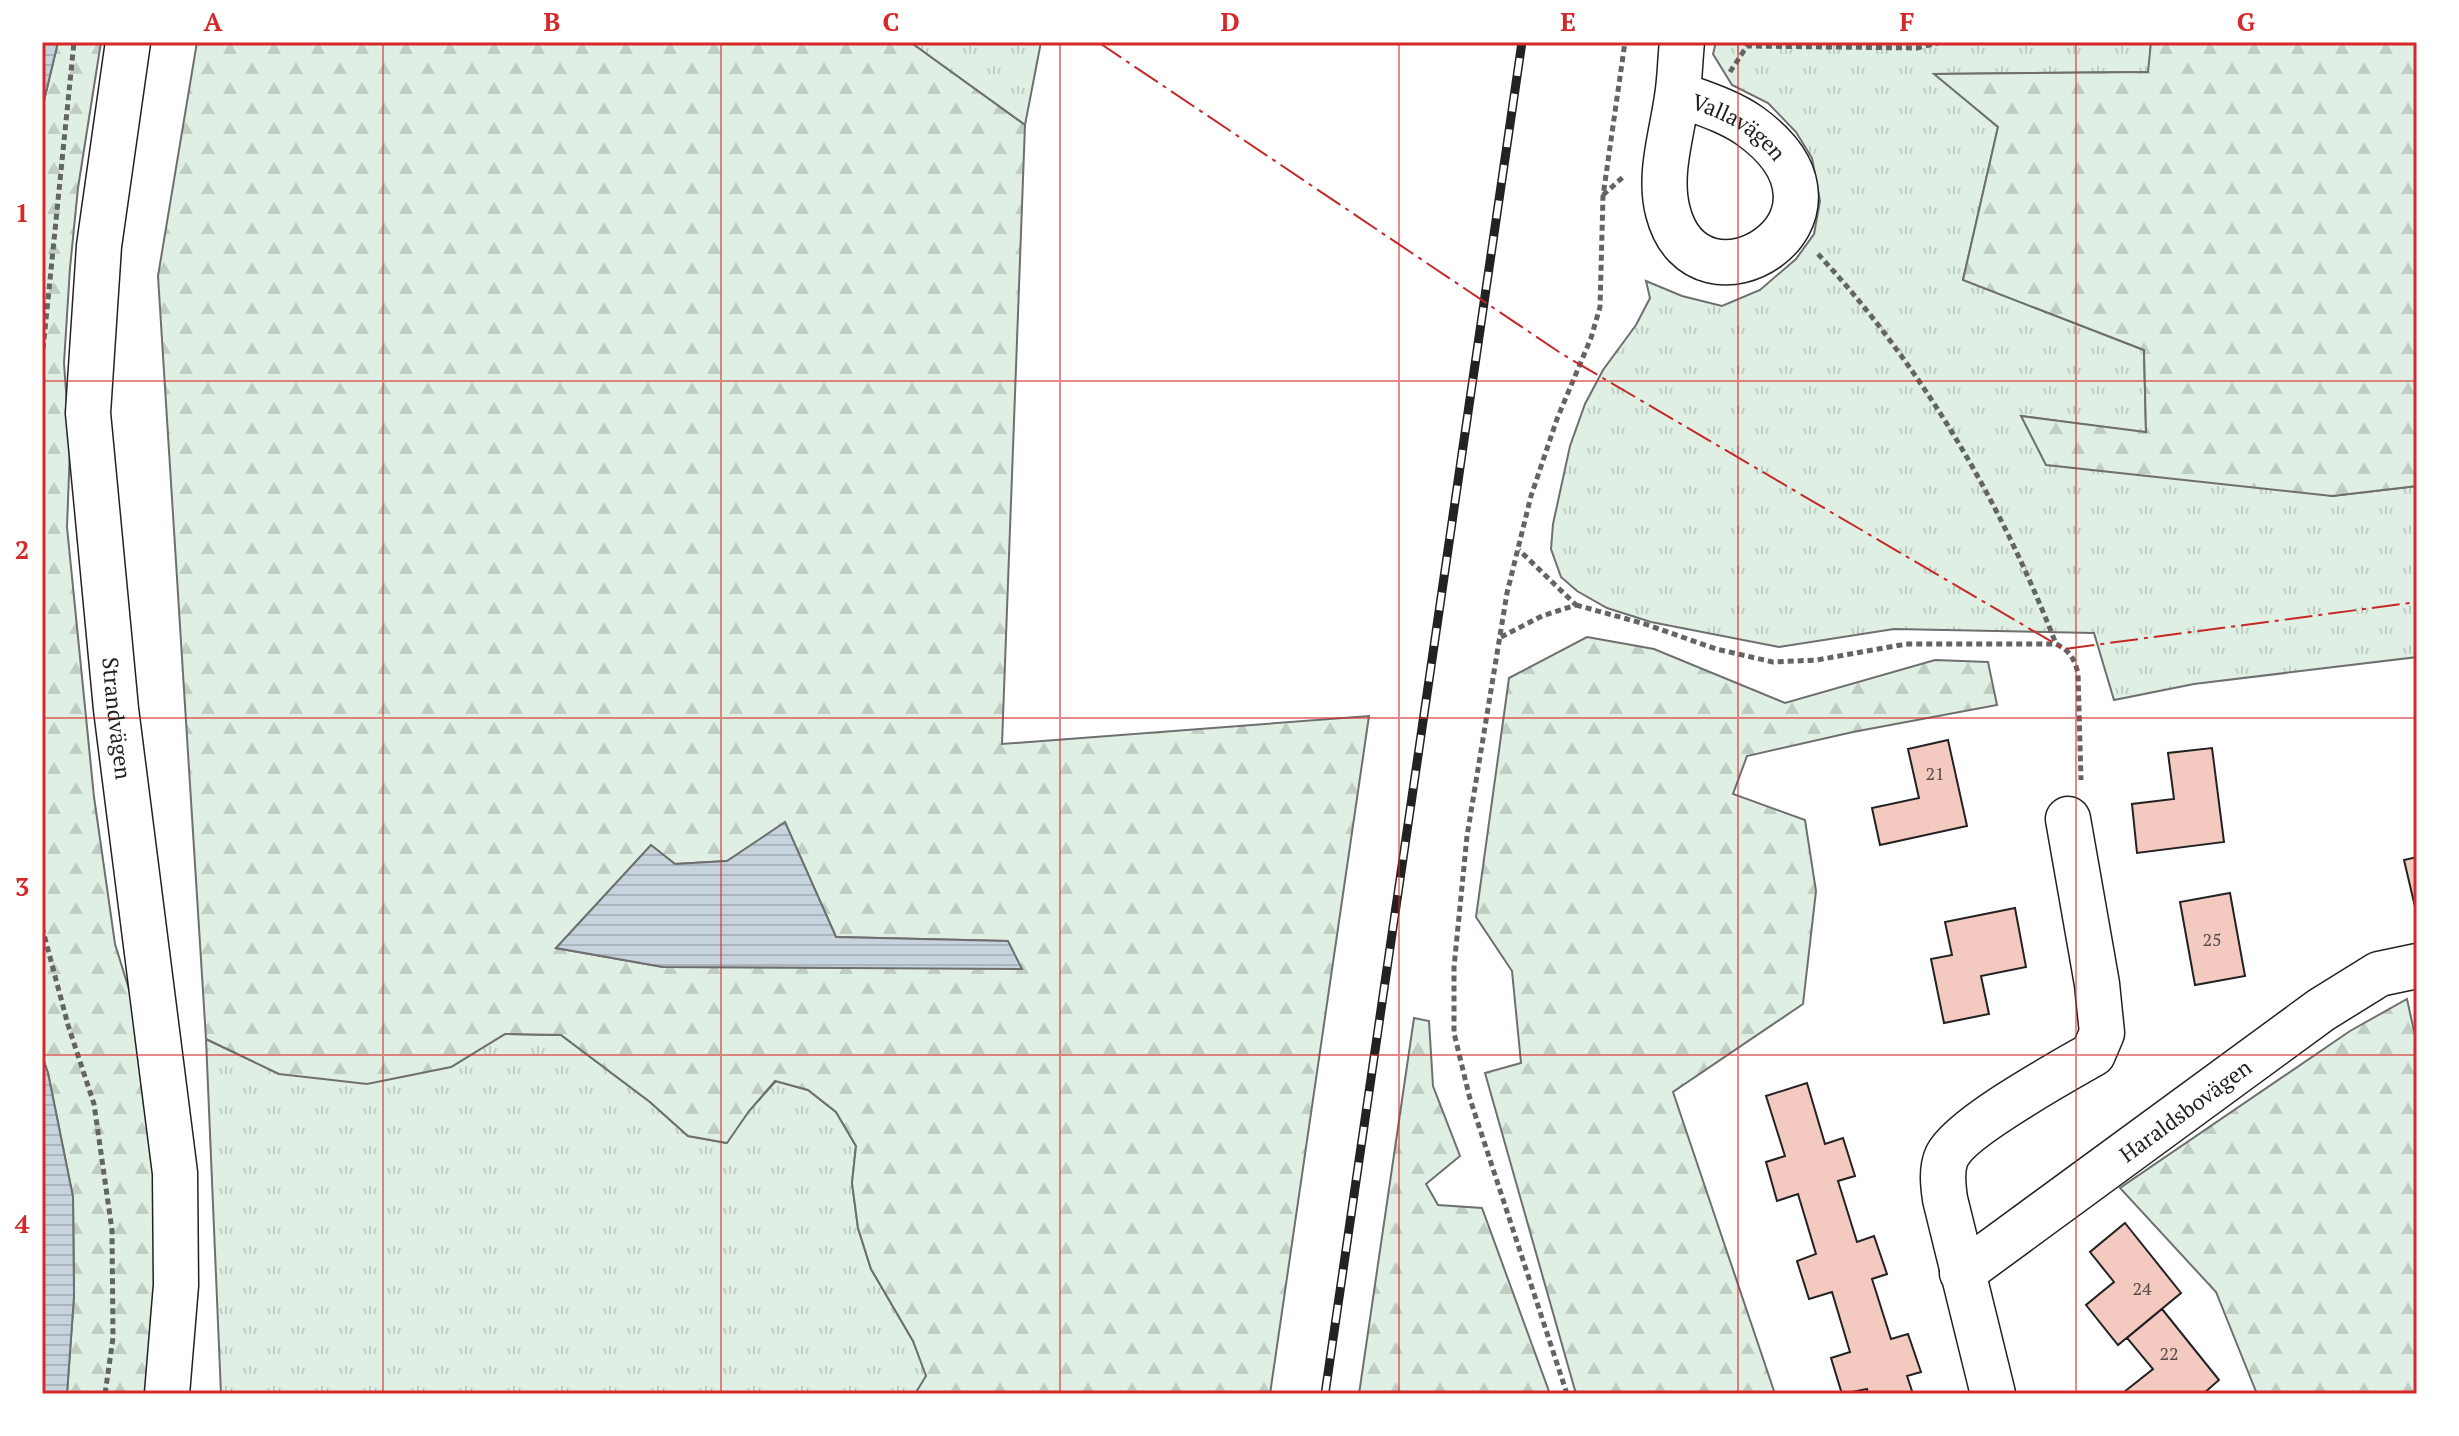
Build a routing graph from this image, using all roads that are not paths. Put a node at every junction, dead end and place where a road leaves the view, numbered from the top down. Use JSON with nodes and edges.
{"nodes":[{"id":1,"x":128,"y":42,"type":"edge"},
{"id":2,"x":1682,"y":42,"type":"edge"},
{"id":3,"x":1693,"y":100,"type":"junction"},
{"id":4,"x":2068,"y":819,"type":"road end"},
{"id":5,"x":2417,"y":966,"type":"edge"},
{"id":6,"x":1962,"y":1273,"type":"junction"},
{"id":7,"x":167,"y":1394,"type":"edge"},
{"id":8,"x":1993,"y":1394,"type":"edge"}],
"edges":[{"from":1,"to":7,"type":"street","name":"Strandvägen"},
{"from":2,"to":3,"type":"street","name":"Vallavägen"},
{"from":3,"to":3,"type":"street","name":"Vallavägen"},
{"from":4,"to":6,"type":"street"},
{"from":5,"to":6,"type":"street","name":"Haraldsbovägen"},
{"from":6,"to":8,"type":"street"}]}
